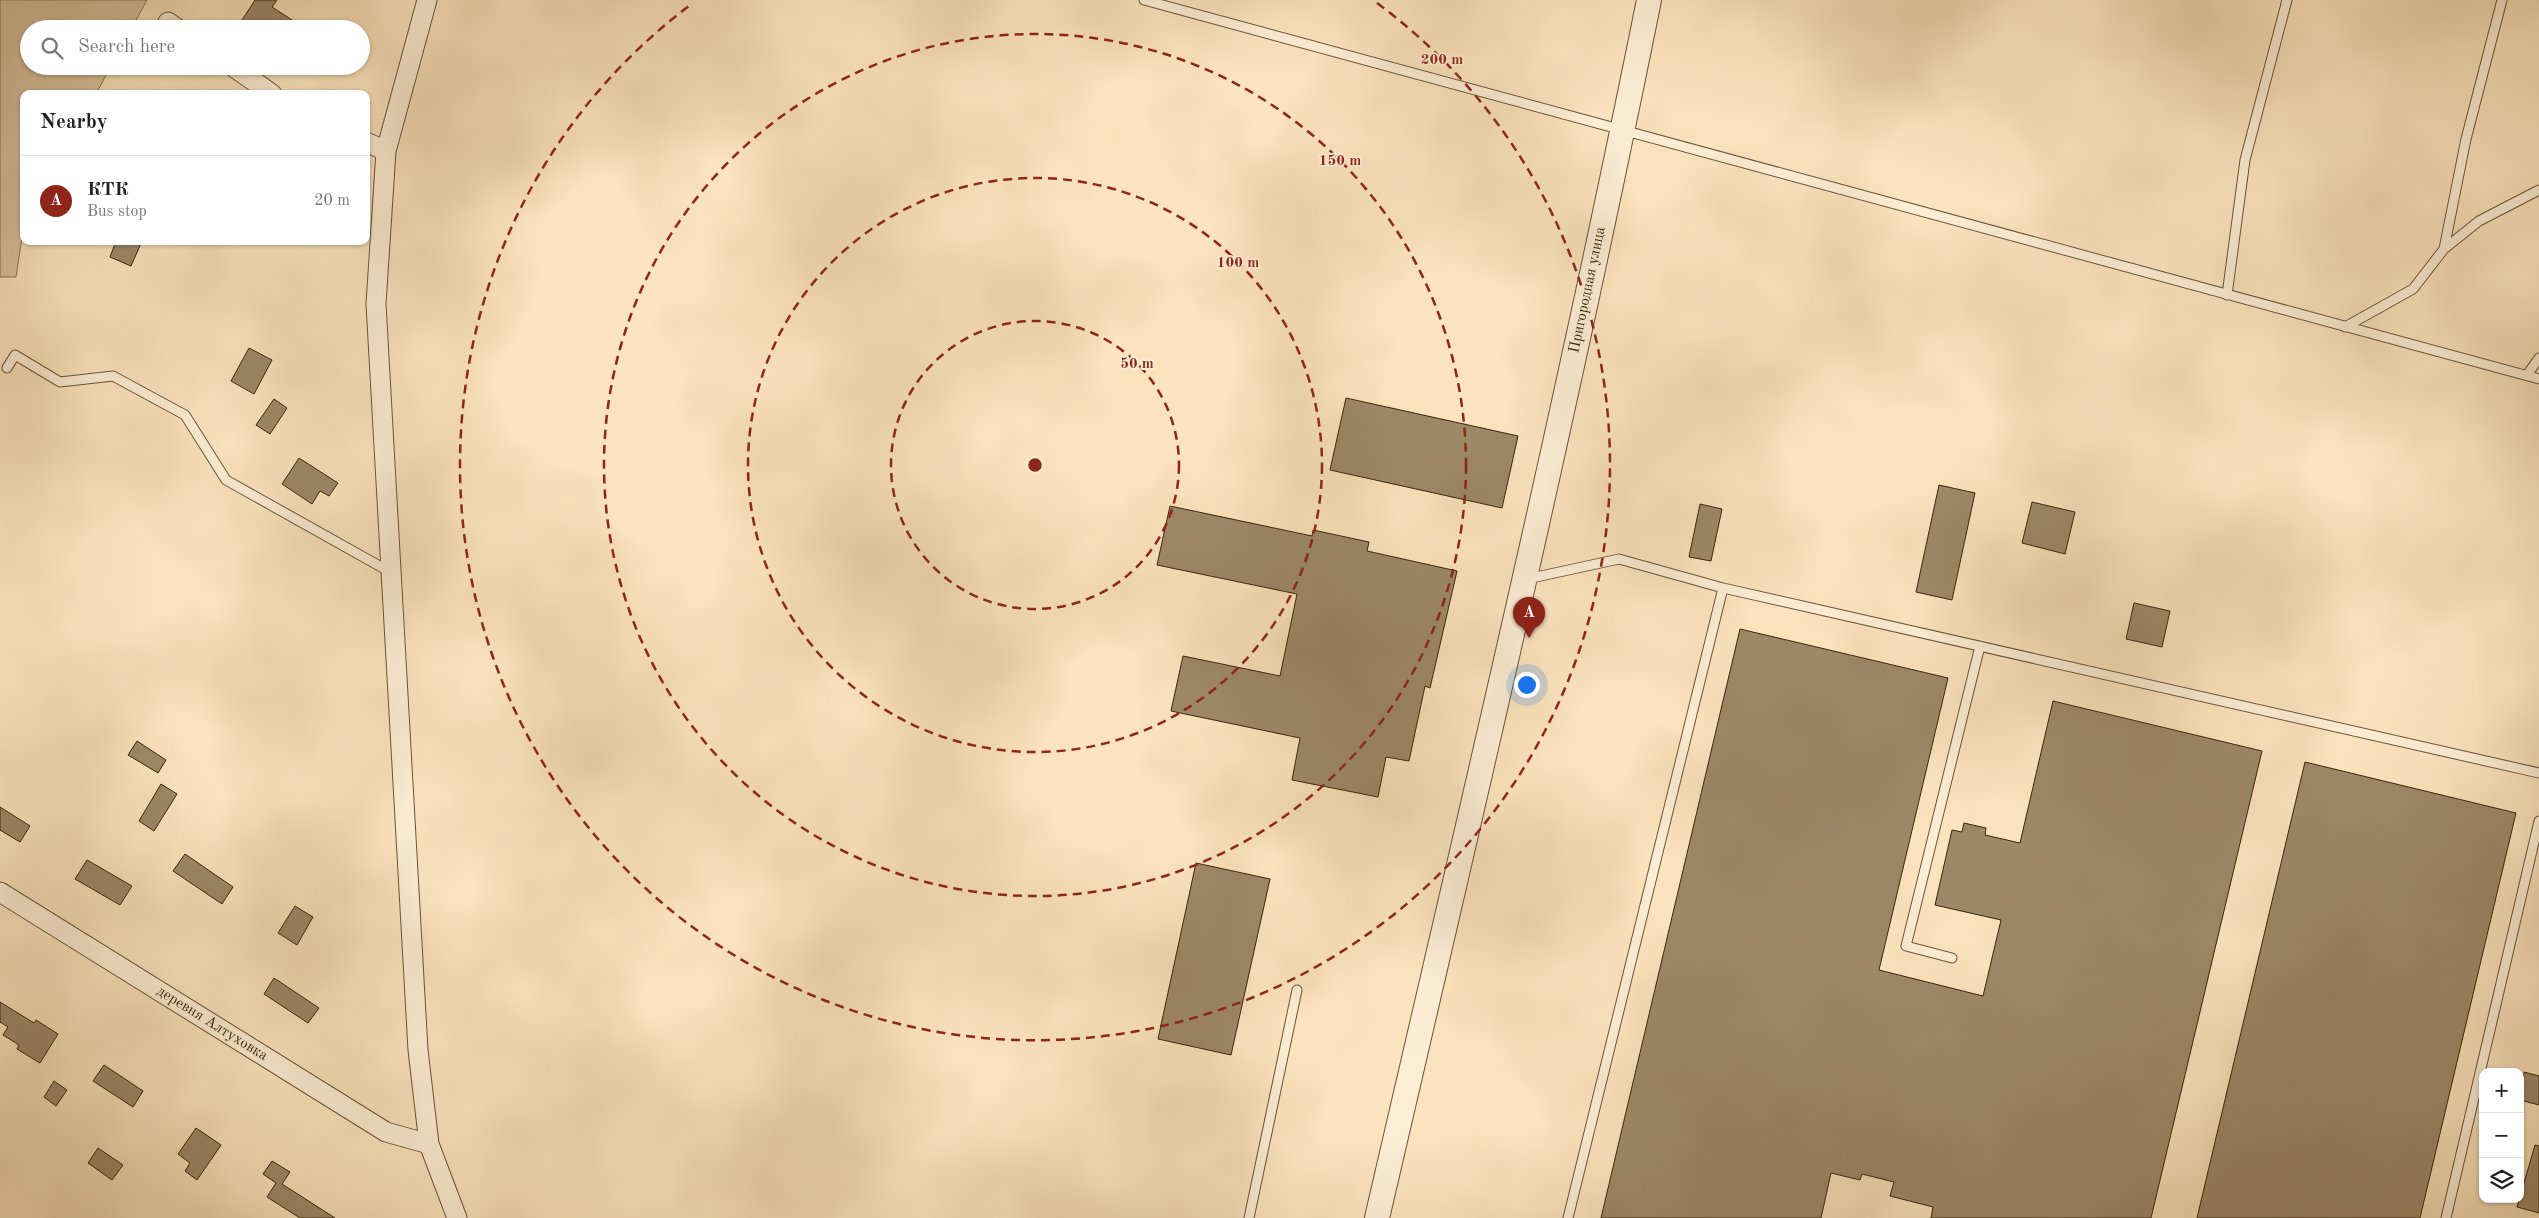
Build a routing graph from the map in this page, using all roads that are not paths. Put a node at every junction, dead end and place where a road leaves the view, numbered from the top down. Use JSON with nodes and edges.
{"nodes":[{"id":1,"x":427,"y":0,"type":"edge"},
{"id":2,"x":1144,"y":0,"type":"edge"},
{"id":3,"x":1649,"y":0,"type":"edge"},
{"id":4,"x":2287,"y":0,"type":"edge"},
{"id":5,"x":2502,"y":0,"type":"edge"},
{"id":6,"x":245,"y":75,"type":"edge"},
{"id":7,"x":266,"y":90,"type":"edge"},
{"id":8,"x":1623,"y":130,"type":"junction"},
{"id":9,"x":370,"y":144,"type":"edge"},
{"id":10,"x":386,"y":151,"type":"junction"},
{"id":11,"x":2539,"y":190,"type":"edge"},
{"id":12,"x":2444,"y":249,"type":"junction"},
{"id":13,"x":2227,"y":295,"type":"junction"},
{"id":14,"x":2345,"y":327,"type":"junction"},
{"id":15,"x":2539,"y":358,"type":"edge"},
{"id":16,"x":7,"y":368,"type":"dead end"},
{"id":17,"x":2527,"y":375,"type":"junction"},
{"id":18,"x":2539,"y":379,"type":"edge"},
{"id":19,"x":392,"y":573,"type":"junction"},
{"id":20,"x":1524,"y":580,"type":"junction"},
{"id":21,"x":1723,"y":588,"type":"junction"},
{"id":22,"x":1980,"y":646,"type":"junction"},
{"id":23,"x":2539,"y":773,"type":"edge"},
{"id":24,"x":2539,"y":821,"type":"edge"},
{"id":25,"x":0,"y":892,"type":"edge"},
{"id":26,"x":1952,"y":958,"type":"dead end"},
{"id":27,"x":1297,"y":990,"type":"dead end"},
{"id":28,"x":429,"y":1144,"type":"junction"},
{"id":29,"x":457,"y":1218,"type":"edge"},
{"id":30,"x":1249,"y":1218,"type":"edge"},
{"id":31,"x":1377,"y":1218,"type":"edge"},
{"id":32,"x":1568,"y":1218,"type":"edge"},
{"id":33,"x":2446,"y":1218,"type":"edge"}],
"edges":[{"from":1,"to":10,"type":"street"},
{"from":2,"to":8,"type":"lane"},
{"from":3,"to":8,"type":"street","name":"Пригородная улица"},
{"from":4,"to":13,"type":"lane"},
{"from":5,"to":12,"type":"lane"},
{"from":6,"to":7,"type":"street"},
{"from":8,"to":13,"type":"lane"},
{"from":8,"to":20,"type":"street","name":"Пригородная улица"},
{"from":9,"to":10,"type":"street"},
{"from":10,"to":19,"type":"street"},
{"from":11,"to":12,"type":"lane"},
{"from":12,"to":14,"type":"lane"},
{"from":13,"to":14,"type":"lane"},
{"from":14,"to":17,"type":"lane"},
{"from":15,"to":17,"type":"lane"},
{"from":16,"to":19,"type":"lane"},
{"from":17,"to":18,"type":"lane"},
{"from":19,"to":28,"type":"street"},
{"from":20,"to":21,"type":"lane"},
{"from":20,"to":31,"type":"street","name":"Пригородная улица"},
{"from":21,"to":22,"type":"lane"},
{"from":21,"to":32,"type":"lane"},
{"from":22,"to":23,"type":"lane"},
{"from":22,"to":26,"type":"lane"},
{"from":24,"to":33,"type":"lane"},
{"from":25,"to":28,"type":"street","name":"деревня Алтуховка"},
{"from":27,"to":30,"type":"lane"},
{"from":28,"to":29,"type":"street"}]}
